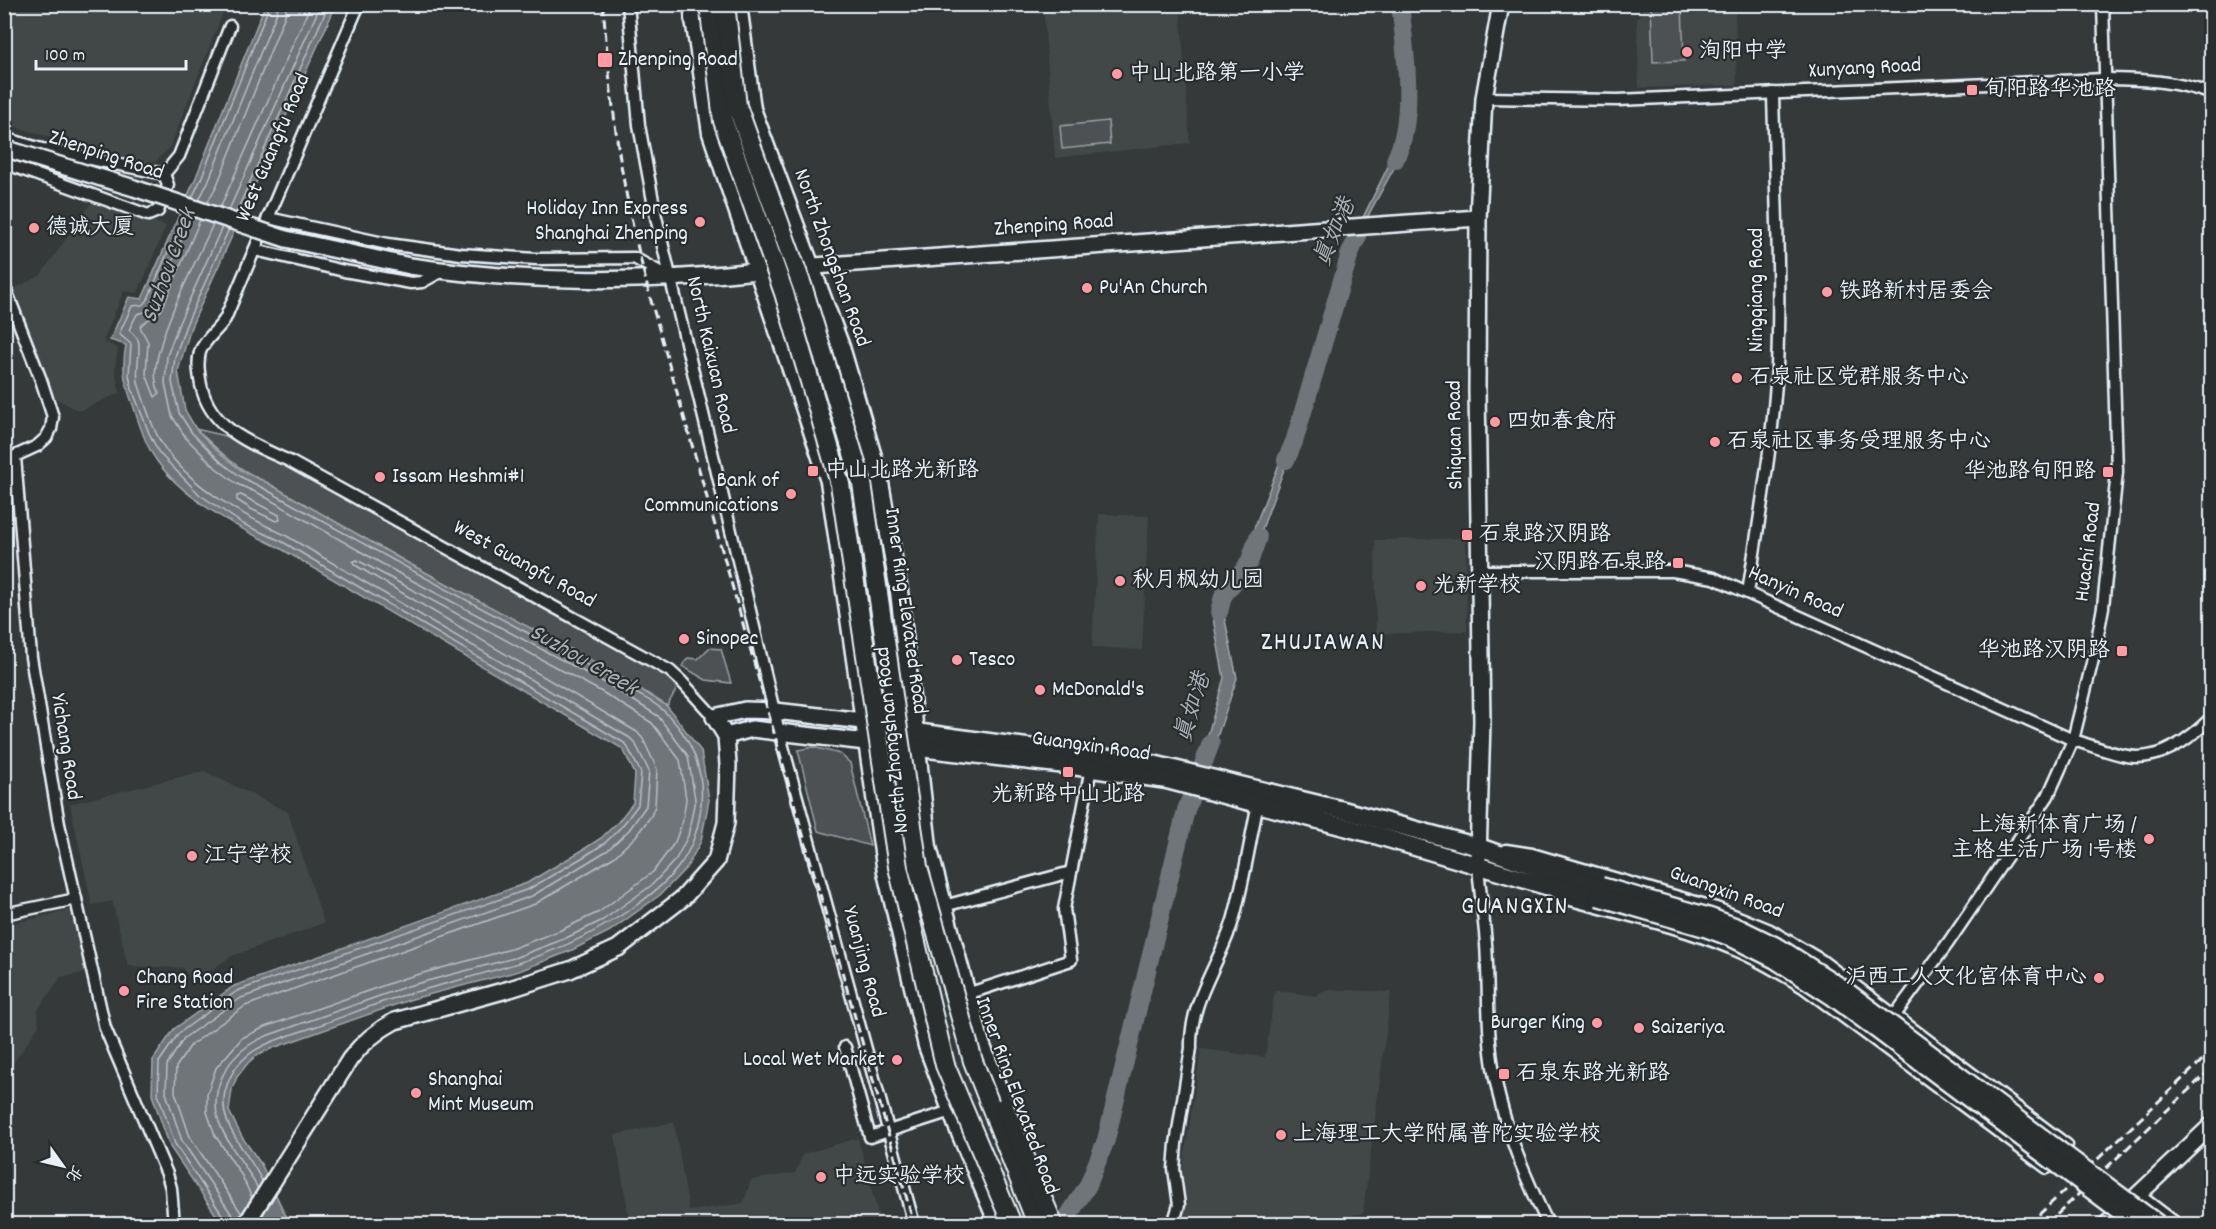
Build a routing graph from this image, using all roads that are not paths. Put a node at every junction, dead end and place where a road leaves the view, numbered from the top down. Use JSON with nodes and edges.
{"nodes":[{"id":1,"x":359,"y":4,"type":"edge"},
{"id":2,"x":628,"y":4,"type":"edge"},
{"id":3,"x":709,"y":4,"type":"edge"},
{"id":4,"x":724,"y":4,"type":"edge"},
{"id":5,"x":738,"y":4,"type":"edge"},
{"id":6,"x":1501,"y":4,"type":"edge"},
{"id":7,"x":2103,"y":4,"type":"edge"},
{"id":8,"x":693,"y":9,"type":"edge"},
{"id":9,"x":230,"y":26,"type":"dead end"},
{"id":10,"x":2104,"y":79,"type":"junction"},
{"id":11,"x":1773,"y":93,"type":"junction"},
{"id":12,"x":2211,"y":94,"type":"edge"},
{"id":13,"x":1484,"y":98,"type":"junction"},
{"id":14,"x":4,"y":138,"type":"edge"},
{"id":15,"x":4,"y":148,"type":"edge"},
{"id":16,"x":4,"y":163,"type":"edge"},
{"id":17,"x":164,"y":174,"type":"junction"},
{"id":18,"x":268,"y":218,"type":"junction"},
{"id":19,"x":1478,"y":218,"type":"junction"},
{"id":20,"x":255,"y":250,"type":"junction"},
{"id":21,"x":811,"y":266,"type":"junction"},
{"id":22,"x":442,"y":271,"type":"junction"},
{"id":23,"x":757,"y":271,"type":"junction"},
{"id":24,"x":672,"y":278,"type":"junction"},
{"id":25,"x":4,"y":285,"type":"edge"},
{"id":26,"x":10,"y":459,"type":"edge"},
{"id":27,"x":1481,"y":571,"type":"junction"},
{"id":28,"x":1748,"y":593,"type":"junction"},
{"id":29,"x":775,"y":711,"type":"junction"},
{"id":30,"x":714,"y":717,"type":"junction"},
{"id":31,"x":2211,"y":717,"type":"edge"},
{"id":32,"x":863,"y":721,"type":"junction"},
{"id":33,"x":779,"y":732,"type":"junction"},
{"id":34,"x":726,"y":736,"type":"junction"},
{"id":35,"x":916,"y":740,"type":"junction"},
{"id":36,"x":2073,"y":740,"type":"junction"},
{"id":37,"x":866,"y":742,"type":"junction"},
{"id":38,"x":1091,"y":768,"type":"junction"},
{"id":39,"x":1192,"y":780,"type":"junction"},
{"id":40,"x":1243,"y":792,"type":"junction"},
{"id":41,"x":1258,"y":803,"type":"junction"},
{"id":42,"x":1479,"y":847,"type":"junction"},
{"id":43,"x":1478,"y":866,"type":"junction"},
{"id":44,"x":1071,"y":872,"type":"junction"},
{"id":45,"x":1546,"y":886,"type":"junction"},
{"id":46,"x":1600,"y":892,"type":"junction"},
{"id":47,"x":76,"y":898,"type":"junction"},
{"id":48,"x":944,"y":906,"type":"junction"},
{"id":49,"x":4,"y":914,"type":"edge"},
{"id":50,"x":967,"y":993,"type":"junction"},
{"id":51,"x":972,"y":1013,"type":"junction"},
{"id":52,"x":1895,"y":1016,"type":"junction"},
{"id":53,"x":1876,"y":1041,"type":"junction"},
{"id":54,"x":845,"y":1047,"type":"dead end"},
{"id":55,"x":951,"y":1111,"type":"junction"},
{"id":56,"x":2211,"y":1125,"type":"edge"},
{"id":57,"x":890,"y":1132,"type":"junction"},
{"id":58,"x":2139,"y":1195,"type":"junction"},
{"id":59,"x":1046,"y":1223,"type":"edge"},
{"id":60,"x":2112,"y":1223,"type":"edge"},
{"id":61,"x":174,"y":1224,"type":"edge"},
{"id":62,"x":246,"y":1224,"type":"edge"},
{"id":63,"x":914,"y":1224,"type":"edge"},
{"id":64,"x":998,"y":1224,"type":"edge"},
{"id":65,"x":1012,"y":1224,"type":"edge"},
{"id":66,"x":1173,"y":1224,"type":"edge"},
{"id":67,"x":1548,"y":1224,"type":"edge"},
{"id":68,"x":2137,"y":1224,"type":"edge"},
{"id":69,"x":2158,"y":1224,"type":"edge"},
{"id":70,"x":2177,"y":1224,"type":"edge"}],
"edges":[{"from":1,"to":18,"type":"street","name":"West Guangfu Road"},
{"from":2,"to":24,"type":"street","name":"North Kaixuan Road"},
{"from":3,"to":65,"type":"highway","name":"Inner Ring Elevated Road","bridge":true},
{"from":4,"to":59,"type":"highway","name":"Inner Ring Elevated Road","bridge":true},
{"from":5,"to":21,"type":"main road","name":"North Zhongshan Road"},
{"from":6,"to":13,"type":"main road","name":"Shiquan Road"},
{"from":7,"to":10,"type":"street","name":"Huachi Road"},
{"from":8,"to":23,"type":"main road","name":"North Zhongshan Road"},
{"from":9,"to":17,"type":"street","name":"Zhenping Road"},
{"from":10,"to":11,"type":"street","name":"Xunyang Road"},
{"from":10,"to":12,"type":"street","name":"Xunyang Road"},
{"from":10,"to":36,"type":"street","name":"Huachi Road"},
{"from":11,"to":13,"type":"street","name":"Xunyang Road"},
{"from":11,"to":28,"type":"street","name":"Ningqiang Road"},
{"from":13,"to":19,"type":"main road","name":"Shiquan Road"},
{"from":14,"to":17,"type":"street","name":"Zhenping Road"},
{"from":15,"to":22,"type":"main road","name":"Zhenping Road","bridge":true},
{"from":16,"to":17,"type":"street"},
{"from":18,"to":20,"type":"street","name":"West Guangfu Road"},
{"from":18,"to":24,"type":"street"},
{"from":19,"to":21,"type":"main road","name":"Zhenping Road"},
{"from":19,"to":27,"type":"main road","name":"Shiquan Road"},
{"from":20,"to":22,"type":"street"},
{"from":20,"to":30,"type":"street","name":"West Guangfu Road"},
{"from":21,"to":23,"type":"main road","name":"Zhenping Road"},
{"from":21,"to":35,"type":"main road","name":"North Zhongshan Road"},
{"from":22,"to":24,"type":"main road","name":"Zhenping Road"},
{"from":23,"to":24,"type":"main road","name":"Zhenping Road"},
{"from":23,"to":32,"type":"main road","name":"North Zhongshan Road"},
{"from":24,"to":29,"type":"street","name":"North Kaixuan Road"},
{"from":25,"to":26,"type":"street","name":"Yichang Road"},
{"from":26,"to":47,"type":"street","name":"Yichang Road"},
{"from":27,"to":28,"type":"street","name":"Hanyin Road"},
{"from":27,"to":42,"type":"main road","name":"Shiquan Road"},
{"from":28,"to":36,"type":"street","name":"Hanyin Road"},
{"from":29,"to":30,"type":"main road","name":"Guangxin Road"},
{"from":29,"to":32,"type":"main road","name":"Guangxin Road"},
{"from":29,"to":33,"type":"street","name":"Yuanjing Road"},
{"from":30,"to":34,"type":"main road","name":"West Guangfu Road"},
{"from":31,"to":36,"type":"street","name":"Hanyin Road"},
{"from":32,"to":35,"type":"main road","name":"Guangxin Road"},
{"from":32,"to":37,"type":"main road","name":"North Zhongshan Road"},
{"from":33,"to":34,"type":"main road","name":"Guangxin Road"},
{"from":33,"to":37,"type":"main road","name":"Guangxin Road"},
{"from":33,"to":57,"type":"street","name":"Yuanjing Road"},
{"from":34,"to":62,"type":"main road","name":"West Guangfu Road"},
{"from":35,"to":37,"type":"main road","name":"Guangxin Road"},
{"from":35,"to":38,"type":"main road","name":"Guangxin Road"},
{"from":35,"to":39,"type":"main road","name":"Guangxin Road"},
{"from":35,"to":48,"type":"main road","name":"North Zhongshan Road"},
{"from":36,"to":52,"type":"street","name":"Huachi Road"},
{"from":37,"to":55,"type":"main road","name":"North Zhongshan Road"},
{"from":38,"to":39,"type":"main road","name":"Guangxin Road"},
{"from":38,"to":44,"type":"street"},
{"from":39,"to":40,"type":"main road","name":"Guangxin Road"},
{"from":40,"to":41,"type":"main road","name":"Guangxin Road"},
{"from":40,"to":42,"type":"main road","name":"Guangxin Road"},
{"from":41,"to":43,"type":"main road","name":"Guangxin Road"},
{"from":41,"to":66,"type":"street"},
{"from":42,"to":43,"type":"main road","name":"Shiquan Road"},
{"from":42,"to":46,"type":"main road","name":"Guangxin Road"},
{"from":42,"to":52,"type":"street","name":"Guangxin Road"},
{"from":43,"to":45,"type":"main road","name":"Guangxin Road"},
{"from":43,"to":67,"type":"street"},
{"from":44,"to":48,"type":"street"},
{"from":44,"to":50,"type":"street"},
{"from":45,"to":46,"type":"main road","name":"Guangxin Road"},
{"from":45,"to":53,"type":"street","name":"Guangxin Road"},
{"from":46,"to":68,"type":"main road","name":"Guangxin Road","bridge":true},
{"from":46,"to":69,"type":"main road","name":"Guangxin Road","bridge":true},
{"from":47,"to":49,"type":"street"},
{"from":47,"to":61,"type":"street","name":"Yichang Road"},
{"from":48,"to":50,"type":"main road","name":"North Zhongshan Road"},
{"from":50,"to":51,"type":"main road","name":"North Zhongshan Road"},
{"from":51,"to":59,"type":"main road","name":"North Zhongshan Road"},
{"from":51,"to":59,"type":"highway","bridge":true},
{"from":52,"to":53,"type":"street","name":"Huachi Road"},
{"from":52,"to":53,"type":"street","name":"Guangxin Road"},
{"from":54,"to":57,"type":"street"},
{"from":55,"to":57,"type":"street"},
{"from":55,"to":64,"type":"main road","name":"North Zhongshan Road"},
{"from":56,"to":58,"type":"main road"},
{"from":57,"to":63,"type":"street","name":"Yuanjing Road"},
{"from":58,"to":60,"type":"main road"},
{"from":58,"to":70,"type":"street"}]}
